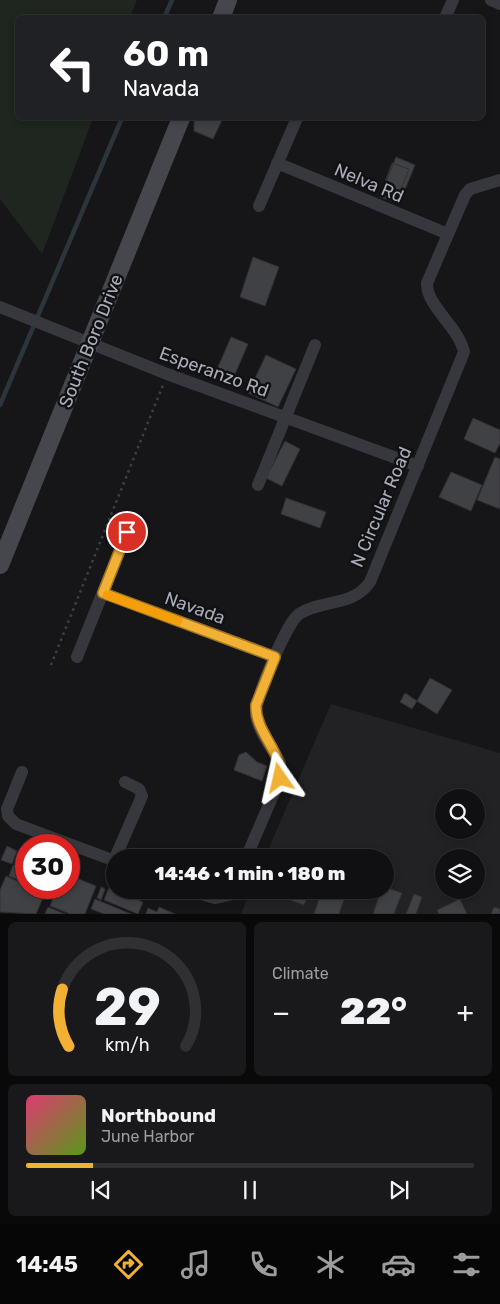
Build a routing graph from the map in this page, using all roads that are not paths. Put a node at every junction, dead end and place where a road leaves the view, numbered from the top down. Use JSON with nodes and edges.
{"nodes":[{"id":1,"x":228,"y":0,"type":"edge"},
{"id":2,"x":453,"y":0,"type":"edge"},
{"id":3,"x":491,"y":0,"type":"edge"},
{"id":4,"x":500,"y":4,"type":"edge"},
{"id":5,"x":222,"y":15,"type":"edge"},
{"id":6,"x":446,"y":15,"type":"edge"},
{"id":7,"x":180,"y":120,"type":"edge"},
{"id":8,"x":296,"y":120,"type":"edge"},
{"id":9,"x":277,"y":163,"type":"junction"},
{"id":10,"x":500,"y":180,"type":"edge"},
{"id":11,"x":259,"y":206,"type":"dead end"},
{"id":12,"x":448,"y":234,"type":"junction"},
{"id":13,"x":0,"y":308,"type":"edge"},
{"id":14,"x":91,"y":343,"type":"junction"},
{"id":15,"x":315,"y":344,"type":"dead end"},
{"id":16,"x":286,"y":417,"type":"junction"},
{"id":17,"x":418,"y":466,"type":"junction"},
{"id":18,"x":258,"y":485,"type":"dead end"},
{"id":19,"x":127,"y":532,"type":"road end"},
{"id":20,"x":0,"y":564,"type":"edge"},
{"id":21,"x":103,"y":593,"type":"junction"},
{"id":22,"x":77,"y":657,"type":"dead end"},
{"id":23,"x":275,"y":657,"type":"junction"},
{"id":24,"x":22,"y":772,"type":"dead end"},
{"id":25,"x":125,"y":782,"type":"dead end"},
{"id":26,"x":119,"y":849,"type":"edge"},
{"id":27,"x":250,"y":849,"type":"edge"},
{"id":28,"x":106,"y":856,"type":"edge"}],
"edges":[{"from":1,"to":5,"type":"main road"},
{"from":2,"to":6,"type":"street"},
{"from":3,"to":4,"type":"street"},
{"from":7,"to":14,"type":"main road","name":"South Boro Drive"},
{"from":8,"to":9,"type":"street"},
{"from":9,"to":11,"type":"street"},
{"from":9,"to":12,"type":"street","name":"Nelva Rd"},
{"from":10,"to":12,"type":"street","name":"N Circular Road"},
{"from":12,"to":17,"type":"street","name":"N Circular Road"},
{"from":13,"to":14,"type":"street","name":"Esperanzo Rd"},
{"from":14,"to":16,"type":"street","name":"Esperanzo Rd"},
{"from":14,"to":20,"type":"main road","name":"South Boro Drive"},
{"from":15,"to":16,"type":"street"},
{"from":16,"to":17,"type":"street","name":"Esperanzo Rd"},
{"from":16,"to":18,"type":"street"},
{"from":17,"to":23,"type":"street","name":"N Circular Road"},
{"from":19,"to":21,"type":"street"},
{"from":21,"to":22,"type":"street"},
{"from":21,"to":23,"type":"street","name":"Navada"},
{"from":23,"to":27,"type":"street","name":"N Circular Road"},
{"from":24,"to":28,"type":"street"},
{"from":25,"to":26,"type":"street"}]}
